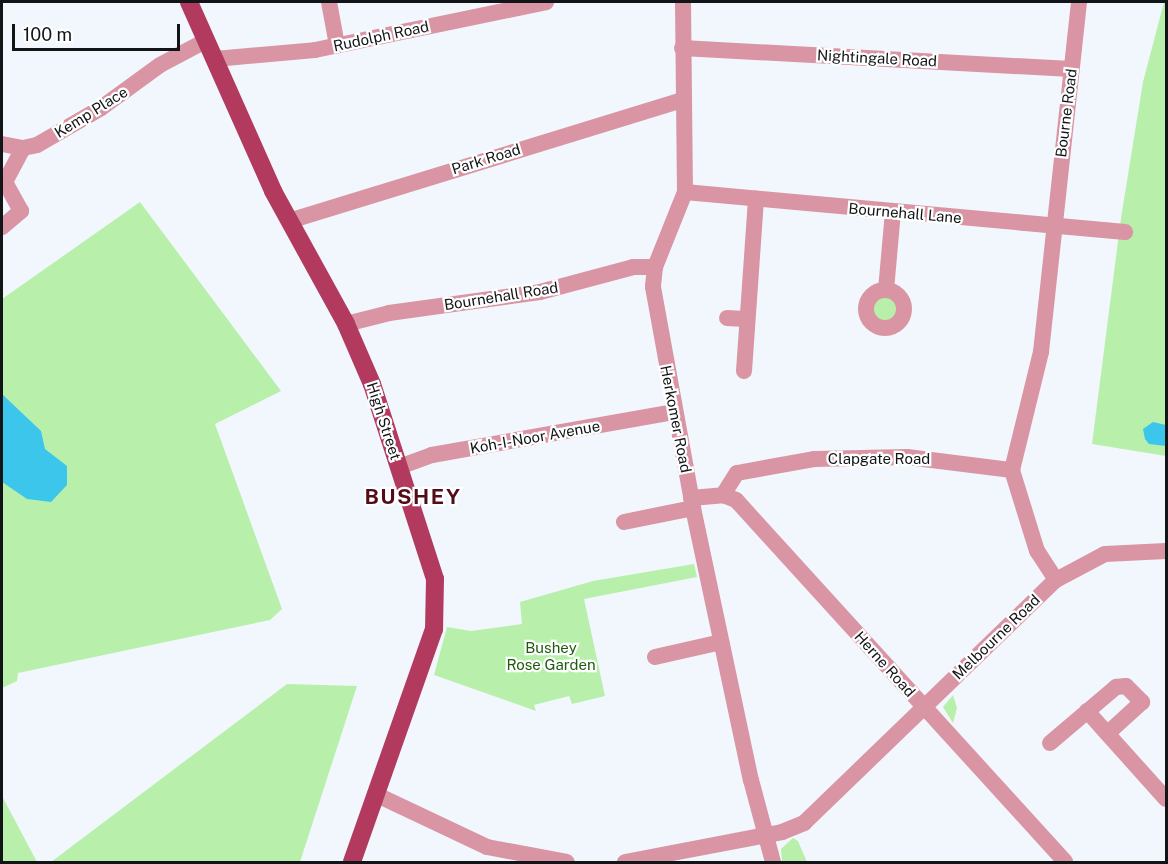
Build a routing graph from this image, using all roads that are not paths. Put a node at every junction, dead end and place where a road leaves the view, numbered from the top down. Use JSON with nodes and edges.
{"nodes":[{"id":1,"x":189,"y":2,"type":"edge"},
{"id":2,"x":329,"y":2,"type":"edge"},
{"id":3,"x":546,"y":2,"type":"edge"},
{"id":4,"x":683,"y":2,"type":"edge"},
{"id":5,"x":1079,"y":2,"type":"edge"},
{"id":6,"x":207,"y":40,"type":"junction"},
{"id":7,"x":338,"y":45,"type":"junction"},
{"id":8,"x":682,"y":48,"type":"junction"},
{"id":9,"x":215,"y":59,"type":"junction"},
{"id":10,"x":1071,"y":69,"type":"junction"},
{"id":11,"x":683,"y":100,"type":"junction"},
{"id":12,"x":2,"y":144,"type":"edge"},
{"id":13,"x":24,"y":148,"type":"junction"},
{"id":14,"x":685,"y":192,"type":"junction"},
{"id":15,"x":756,"y":198,"type":"junction"},
{"id":16,"x":893,"y":212,"type":"junction"},
{"id":17,"x":289,"y":221,"type":"junction"},
{"id":18,"x":1052,"y":225,"type":"junction"},
{"id":19,"x":2,"y":227,"type":"edge"},
{"id":20,"x":1125,"y":232,"type":"dead end"},
{"id":21,"x":655,"y":267,"type":"junction"},
{"id":22,"x":886,"y":290,"type":"dead end"},
{"id":23,"x":727,"y":318,"type":"dead end"},
{"id":24,"x":745,"y":319,"type":"junction"},
{"id":25,"x":346,"y":324,"type":"junction"},
{"id":26,"x":744,"y":371,"type":"dead end"},
{"id":27,"x":673,"y":412,"type":"junction"},
{"id":28,"x":399,"y":467,"type":"junction"},
{"id":29,"x":1012,"y":470,"type":"junction"},
{"id":30,"x":723,"y":495,"type":"junction"},
{"id":31,"x":692,"y":503,"type":"junction"},
{"id":32,"x":624,"y":522,"type":"dead end"},
{"id":33,"x":1167,"y":551,"type":"edge"},
{"id":34,"x":1056,"y":579,"type":"junction"},
{"id":35,"x":721,"y":642,"type":"junction"},
{"id":36,"x":655,"y":657,"type":"dead end"},
{"id":37,"x":925,"y":708,"type":"junction"},
{"id":38,"x":1087,"y":711,"type":"junction"},
{"id":39,"x":1107,"y":734,"type":"junction"},
{"id":40,"x":1050,"y":743,"type":"dead end"},
{"id":41,"x":375,"y":794,"type":"junction"},
{"id":42,"x":1167,"y":799,"type":"edge"},
{"id":43,"x":767,"y":835,"type":"junction"},
{"id":44,"x":352,"y":862,"type":"edge"},
{"id":45,"x":567,"y":862,"type":"edge"},
{"id":46,"x":625,"y":862,"type":"edge"},
{"id":47,"x":773,"y":862,"type":"edge"},
{"id":48,"x":1065,"y":862,"type":"edge"}],
"edges":[{"from":1,"to":6,"type":"main road","name":"High Street"},
{"from":2,"to":7,"type":"street"},
{"from":3,"to":7,"type":"street","name":"Rudolph Road"},
{"from":4,"to":8,"type":"street","name":"Herkomer Road"},
{"from":5,"to":10,"type":"street","name":"Bourne Road"},
{"from":6,"to":9,"type":"main road","name":"High Street"},
{"from":6,"to":13,"type":"street","name":"Kemp Place"},
{"from":7,"to":9,"type":"street","name":"Rudolph Road"},
{"from":8,"to":10,"type":"street","name":"Nightingale Road"},
{"from":8,"to":11,"type":"street","name":"Herkomer Road"},
{"from":9,"to":17,"type":"main road","name":"High Street"},
{"from":10,"to":18,"type":"street","name":"Bourne Road"},
{"from":11,"to":14,"type":"street","name":"Herkomer Road"},
{"from":11,"to":17,"type":"street","name":"Park Road"},
{"from":12,"to":13,"type":"street"},
{"from":13,"to":19,"type":"street"},
{"from":14,"to":15,"type":"street","name":"Bournehall Lane"},
{"from":14,"to":21,"type":"street","name":"Herkomer Road"},
{"from":15,"to":16,"type":"street","name":"Bournehall Lane"},
{"from":15,"to":24,"type":"street"},
{"from":16,"to":18,"type":"street","name":"Bournehall Lane"},
{"from":16,"to":22,"type":"street"},
{"from":17,"to":25,"type":"main road","name":"High Street"},
{"from":18,"to":20,"type":"street","name":"Bournehall Lane"},
{"from":18,"to":29,"type":"street"},
{"from":21,"to":25,"type":"street","name":"Bournehall Road"},
{"from":21,"to":27,"type":"street","name":"Herkomer Road"},
{"from":23,"to":24,"type":"street"},
{"from":24,"to":26,"type":"street"},
{"from":25,"to":28,"type":"main road","name":"High Street"},
{"from":27,"to":28,"type":"street","name":"Koh-I-Noor Avenue"},
{"from":27,"to":31,"type":"street","name":"Herkomer Road"},
{"from":28,"to":41,"type":"main road","name":"High Street"},
{"from":29,"to":30,"type":"street","name":"Clapgate Road"},
{"from":29,"to":34,"type":"street"},
{"from":30,"to":31,"type":"street"},
{"from":30,"to":37,"type":"street","name":"Herne Road"},
{"from":31,"to":32,"type":"street"},
{"from":31,"to":35,"type":"street","name":"Herkomer Road"},
{"from":33,"to":34,"type":"street","name":"Melbourne Road"},
{"from":34,"to":37,"type":"street","name":"Melbourne Road"},
{"from":35,"to":36,"type":"street"},
{"from":35,"to":43,"type":"street","name":"Herkomer Road"},
{"from":37,"to":43,"type":"street","name":"Melbourne Road"},
{"from":37,"to":48,"type":"street","name":"Herne Road"},
{"from":38,"to":39,"type":"street"},
{"from":38,"to":39,"type":"street"},
{"from":38,"to":40,"type":"street"},
{"from":39,"to":42,"type":"street"},
{"from":41,"to":44,"type":"main road","name":"High Street"},
{"from":41,"to":45,"type":"street"},
{"from":43,"to":46,"type":"street","name":"Melbourne Road"},
{"from":43,"to":47,"type":"street","name":"Herkomer Road"}]}
